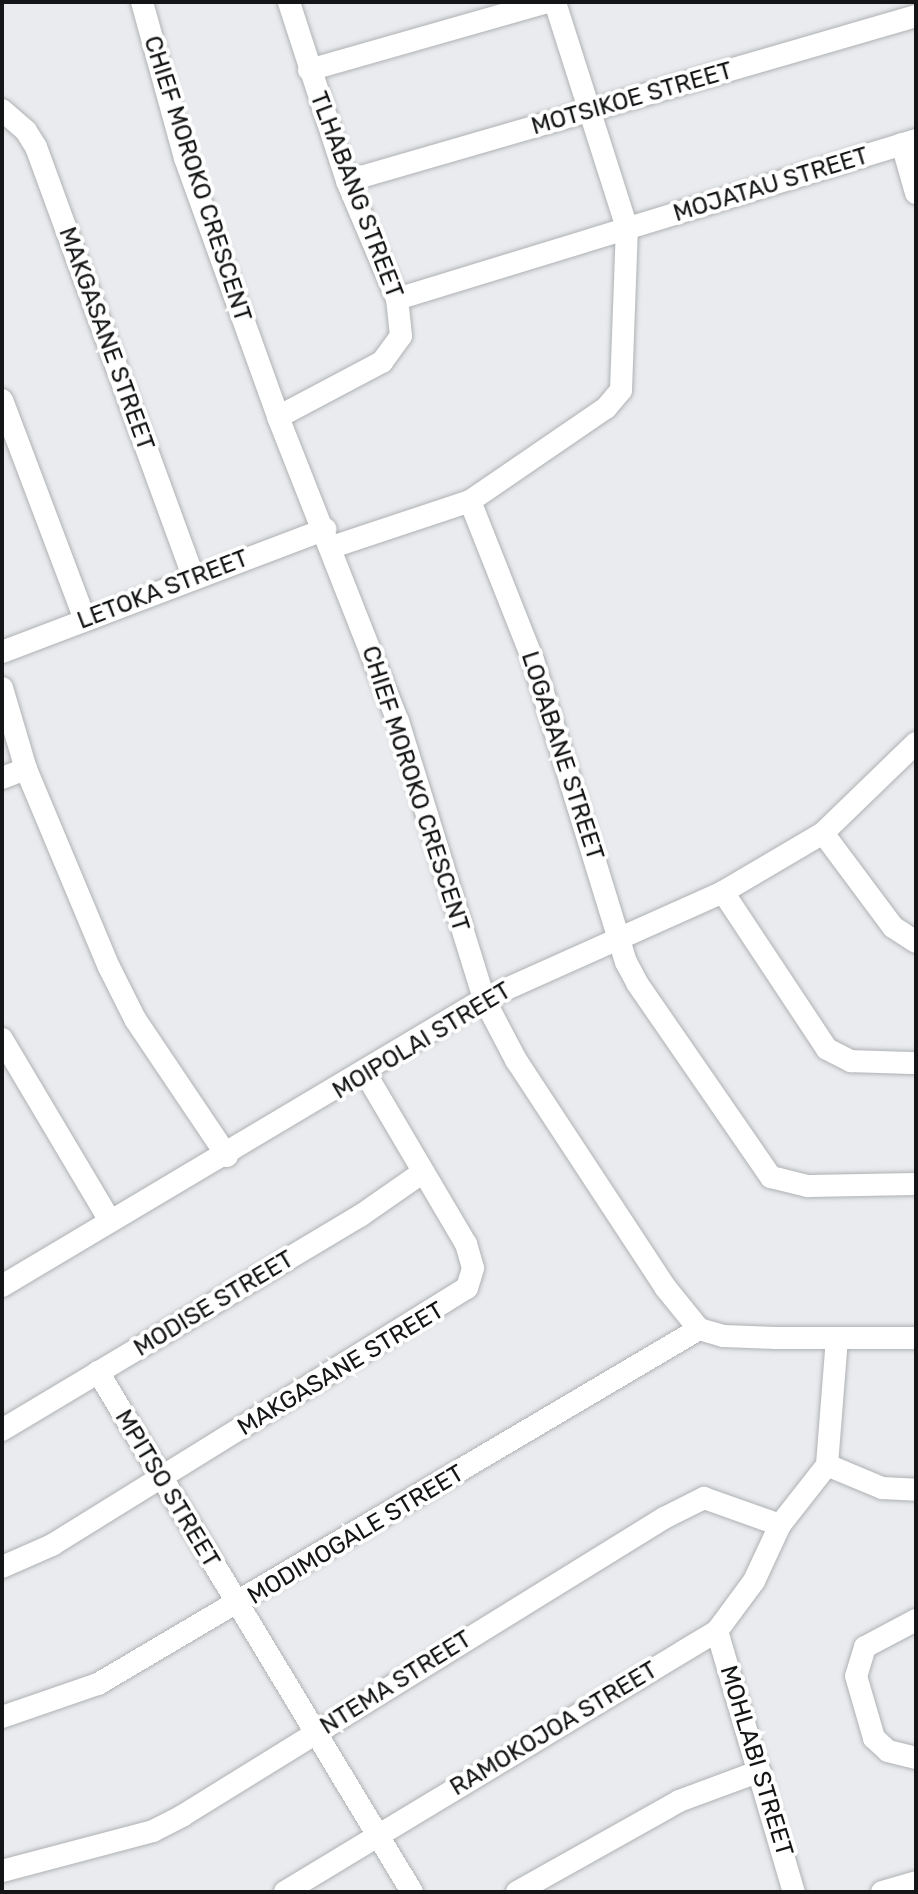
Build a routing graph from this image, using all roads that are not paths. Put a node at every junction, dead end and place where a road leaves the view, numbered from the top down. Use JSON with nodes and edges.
{"nodes":[{"id":1,"x":142,"y":2,"type":"edge"},
{"id":2,"x":289,"y":2,"type":"edge"},
{"id":3,"x":547,"y":2,"type":"edge"},
{"id":4,"x":555,"y":2,"type":"edge"},
{"id":5,"x":916,"y":16,"type":"edge"},
{"id":6,"x":309,"y":70,"type":"junction"},
{"id":7,"x":2,"y":110,"type":"edge"},
{"id":8,"x":587,"y":112,"type":"junction"},
{"id":9,"x":909,"y":142,"type":"edge"},
{"id":10,"x":347,"y":181,"type":"junction"},
{"id":11,"x":916,"y":193,"type":"edge"},
{"id":12,"x":627,"y":228,"type":"junction"},
{"id":13,"x":397,"y":299,"type":"junction"},
{"id":14,"x":2,"y":400,"type":"edge"},
{"id":15,"x":278,"y":417,"type":"junction"},
{"id":16,"x":470,"y":501,"type":"junction"},
{"id":17,"x":329,"y":538,"type":"junction"},
{"id":18,"x":194,"y":578,"type":"junction"},
{"id":19,"x":85,"y":620,"type":"junction"},
{"id":20,"x":2,"y":652,"type":"edge"},
{"id":21,"x":2,"y":688,"type":"edge"},
{"id":22,"x":916,"y":743,"type":"edge"},
{"id":23,"x":26,"y":769,"type":"junction"},
{"id":24,"x":2,"y":778,"type":"edge"},
{"id":25,"x":823,"y":833,"type":"junction"},
{"id":26,"x":723,"y":892,"type":"junction"},
{"id":27,"x":620,"y":937,"type":"junction"},
{"id":28,"x":916,"y":942,"type":"edge"},
{"id":29,"x":484,"y":999,"type":"junction"},
{"id":30,"x":2,"y":1039,"type":"edge"},
{"id":31,"x":916,"y":1063,"type":"edge"},
{"id":32,"x":366,"y":1074,"type":"junction"},
{"id":33,"x":227,"y":1156,"type":"junction"},
{"id":34,"x":423,"y":1172,"type":"junction"},
{"id":35,"x":916,"y":1184,"type":"edge"},
{"id":36,"x":109,"y":1219,"type":"junction"},
{"id":37,"x":2,"y":1286,"type":"edge"},
{"id":38,"x":699,"y":1329,"type":"junction"},
{"id":39,"x":837,"y":1338,"type":"junction"},
{"id":40,"x":916,"y":1338,"type":"edge"},
{"id":41,"x":98,"y":1372,"type":"junction"},
{"id":42,"x":2,"y":1430,"type":"edge"},
{"id":43,"x":827,"y":1465,"type":"junction"},
{"id":44,"x":159,"y":1480,"type":"junction"},
{"id":45,"x":916,"y":1490,"type":"edge"},
{"id":46,"x":780,"y":1525,"type":"junction"},
{"id":47,"x":2,"y":1567,"type":"edge"},
{"id":48,"x":237,"y":1607,"type":"junction"},
{"id":49,"x":916,"y":1620,"type":"edge"},
{"id":50,"x":717,"y":1631,"type":"junction"},
{"id":51,"x":2,"y":1717,"type":"edge"},
{"id":52,"x":313,"y":1735,"type":"junction"},
{"id":53,"x":916,"y":1758,"type":"edge"},
{"id":54,"x":760,"y":1771,"type":"junction"},
{"id":55,"x":376,"y":1837,"type":"junction"},
{"id":56,"x":2,"y":1871,"type":"edge"},
{"id":57,"x":916,"y":1882,"type":"edge"},
{"id":58,"x":285,"y":1892,"type":"edge"},
{"id":59,"x":412,"y":1892,"type":"edge"},
{"id":60,"x":517,"y":1892,"type":"edge"},
{"id":61,"x":794,"y":1892,"type":"edge"},
{"id":62,"x":882,"y":1892,"type":"edge"}],
"edges":[{"from":1,"to":15,"type":"street","name":"CHIEF MOROKO CRESCENT"},
{"from":2,"to":6,"type":"street","name":"TLHABANG STREET"},
{"from":3,"to":6,"type":"street"},
{"from":4,"to":8,"type":"street"},
{"from":5,"to":8,"type":"street","name":"MOTSIKOE STREET"},
{"from":6,"to":10,"type":"street","name":"TLHABANG STREET"},
{"from":7,"to":18,"type":"street","name":"MAKGASANE STREET"},
{"from":8,"to":10,"type":"street","name":"MOTSIKOE STREET"},
{"from":8,"to":12,"type":"street"},
{"from":9,"to":11,"type":"street"},
{"from":9,"to":12,"type":"street","name":"MOJATAU STREET"},
{"from":10,"to":13,"type":"street","name":"TLHABANG STREET"},
{"from":12,"to":13,"type":"street","name":"MOJATAU STREET"},
{"from":12,"to":16,"type":"street"},
{"from":13,"to":15,"type":"street","name":"TLHABANG STREET"},
{"from":14,"to":19,"type":"street"},
{"from":15,"to":17,"type":"street","name":"CHIEF MOROKO CRESCENT"},
{"from":16,"to":17,"type":"street","name":"LETOKA STREET"},
{"from":16,"to":27,"type":"street","name":"LOGABANE STREET"},
{"from":17,"to":18,"type":"street","name":"LETOKA STREET"},
{"from":17,"to":29,"type":"street","name":"CHIEF MOROKO CRESCENT"},
{"from":18,"to":19,"type":"street","name":"LETOKA STREET"},
{"from":19,"to":20,"type":"street","name":"LETOKA STREET"},
{"from":21,"to":23,"type":"street"},
{"from":22,"to":25,"type":"street","name":"MOIPOLAI STREET"},
{"from":23,"to":24,"type":"street"},
{"from":23,"to":33,"type":"street"},
{"from":25,"to":26,"type":"street","name":"MOIPOLAI STREET"},
{"from":25,"to":28,"type":"street"},
{"from":26,"to":27,"type":"street","name":"MOIPOLAI STREET"},
{"from":26,"to":31,"type":"street"},
{"from":27,"to":29,"type":"street","name":"MOIPOLAI STREET"},
{"from":27,"to":35,"type":"street","name":"LOGABANE STREET"},
{"from":29,"to":32,"type":"street","name":"MOIPOLAI STREET"},
{"from":29,"to":38,"type":"street","name":"CHIEF MOROKO CRESCENT"},
{"from":30,"to":36,"type":"street"},
{"from":32,"to":33,"type":"street","name":"MOIPOLAI STREET"},
{"from":32,"to":34,"type":"street","name":"MAKGASANE STREET"},
{"from":33,"to":36,"type":"street","name":"MOIPOLAI STREET"},
{"from":34,"to":41,"type":"street","name":"MODISE STREET"},
{"from":34,"to":44,"type":"street","name":"MAKGASANE STREET"},
{"from":36,"to":37,"type":"street","name":"MOIPOLAI STREET"},
{"from":38,"to":39,"type":"street"},
{"from":38,"to":48,"type":"street","name":"MODIMOGALE STREET"},
{"from":39,"to":40,"type":"street"},
{"from":39,"to":43,"type":"street"},
{"from":41,"to":42,"type":"street","name":"MODISE STREET"},
{"from":41,"to":44,"type":"street","name":"MPITSO STREET"},
{"from":43,"to":45,"type":"street"},
{"from":43,"to":46,"type":"street"},
{"from":44,"to":47,"type":"street","name":"MAKGASANE STREET"},
{"from":44,"to":48,"type":"street","name":"MPITSO STREET"},
{"from":46,"to":50,"type":"street","name":"RAMOKOJOA STREET"},
{"from":46,"to":52,"type":"street","name":"NTEMA STREET"},
{"from":48,"to":51,"type":"street","name":"MODIMOGALE STREET"},
{"from":48,"to":52,"type":"street","name":"MPITSO STREET"},
{"from":49,"to":53,"type":"street"},
{"from":50,"to":54,"type":"street","name":"MOHLABI STREET"},
{"from":50,"to":55,"type":"street","name":"RAMOKOJOA STREET"},
{"from":52,"to":55,"type":"street","name":"MPITSO STREET"},
{"from":52,"to":56,"type":"street","name":"NTEMA STREET"},
{"from":54,"to":60,"type":"street"},
{"from":54,"to":61,"type":"street","name":"MOHLABI STREET"},
{"from":55,"to":58,"type":"street","name":"RAMOKOJOA STREET"},
{"from":55,"to":59,"type":"street","name":"MPITSO STREET"},
{"from":57,"to":62,"type":"street"}]}
